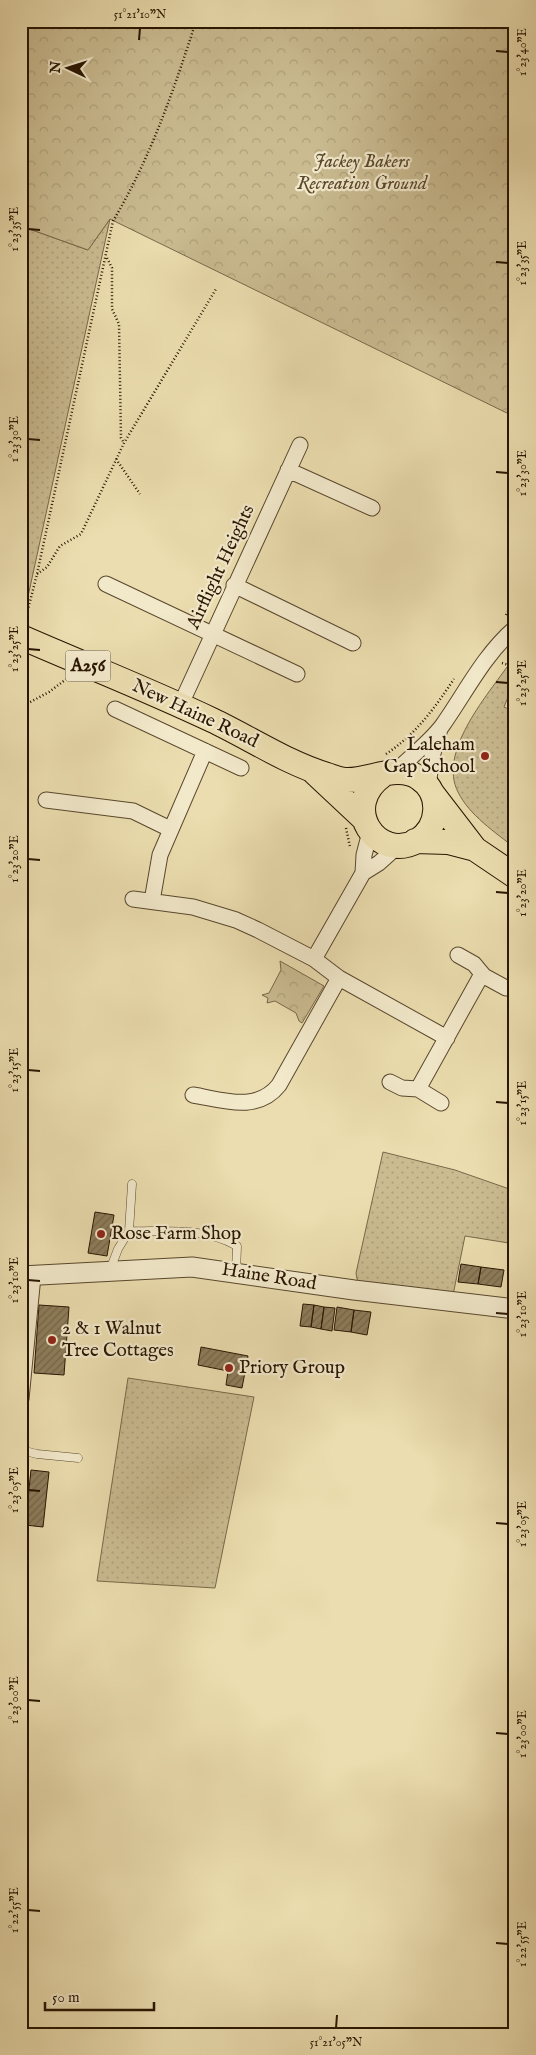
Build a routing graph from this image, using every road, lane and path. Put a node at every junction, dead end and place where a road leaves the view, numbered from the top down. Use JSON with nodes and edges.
{"nodes":[{"id":1,"x":196,"y":21,"type":"edge"},
{"id":2,"x":106,"y":257,"type":"junction"},
{"id":3,"x":216,"y":289,"type":"dead end"},
{"id":4,"x":124,"y":443,"type":"junction"},
{"id":5,"x":300,"y":445,"type":"dead end"},
{"id":6,"x":116,"y":459,"type":"junction"},
{"id":7,"x":288,"y":470,"type":"junction"},
{"id":8,"x":140,"y":494,"type":"dead end"},
{"id":9,"x":372,"y":508,"type":"dead end"},
{"id":10,"x":37,"y":574,"type":"junction"},
{"id":11,"x":106,"y":584,"type":"dead end"},
{"id":12,"x":234,"y":585,"type":"junction"},
{"id":13,"x":515,"y":599,"type":"edge"},
{"id":14,"x":510,"y":622,"type":"edge"},
{"id":15,"x":25,"y":627,"type":"edge"},
{"id":16,"x":212,"y":633,"type":"junction"},
{"id":17,"x":353,"y":643,"type":"dead end"},
{"id":18,"x":503,"y":656,"type":"dead end"},
{"id":19,"x":515,"y":668,"type":"edge"},
{"id":20,"x":74,"y":673,"type":"dead end"},
{"id":21,"x":457,"y":673,"type":"dead end"},
{"id":22,"x":297,"y":674,"type":"dead end"},
{"id":23,"x":180,"y":706,"type":"junction"},
{"id":24,"x":21,"y":707,"type":"edge"},
{"id":25,"x":115,"y":709,"type":"dead end"},
{"id":26,"x":441,"y":728,"type":"junction"},
{"id":27,"x":205,"y":751,"type":"junction"},
{"id":28,"x":241,"y":768,"type":"dead end"},
{"id":29,"x":385,"y":768,"type":"junction"},
{"id":30,"x":312,"y":771,"type":"junction"},
{"id":31,"x":430,"y":790,"type":"junction"},
{"id":32,"x":46,"y":800,"type":"dead end"},
{"id":33,"x":367,"y":825,"type":"junction"},
{"id":34,"x":170,"y":828,"type":"junction"},
{"id":35,"x":407,"y":843,"type":"junction"},
{"id":36,"x":475,"y":849,"type":"junction"},
{"id":37,"x":363,"y":873,"type":"junction"},
{"id":38,"x":515,"y":876,"type":"edge"},
{"id":39,"x":133,"y":899,"type":"dead end"},
{"id":40,"x":152,"y":901,"type":"junction"},
{"id":41,"x":458,"y":955,"type":"dead end"},
{"id":42,"x":314,"y":959,"type":"junction"},
{"id":43,"x":482,"y":974,"type":"junction"},
{"id":44,"x":339,"y":978,"type":"junction"},
{"id":45,"x":506,"y":988,"type":"dead end"},
{"id":46,"x":447,"y":1038,"type":"junction"},
{"id":47,"x":390,"y":1082,"type":"dead end"},
{"id":48,"x":418,"y":1089,"type":"junction"},
{"id":49,"x":193,"y":1095,"type":"dead end"},
{"id":50,"x":441,"y":1103,"type":"dead end"},
{"id":51,"x":132,"y":1184,"type":"dead end"},
{"id":52,"x":129,"y":1231,"type":"junction"},
{"id":53,"x":110,"y":1270,"type":"junction"},
{"id":54,"x":236,"y":1272,"type":"junction"},
{"id":55,"x":27,"y":1276,"type":"edge"},
{"id":56,"x":515,"y":1309,"type":"edge"},
{"id":57,"x":21,"y":1399,"type":"edge"},
{"id":58,"x":21,"y":1450,"type":"edge"},
{"id":59,"x":78,"y":1458,"type":"dead end"}],
"edges":[{"from":1,"to":2,"type":"path"},
{"from":2,"to":4,"type":"path"},
{"from":2,"to":10,"type":"path"},
{"from":3,"to":4,"type":"path"},
{"from":4,"to":6,"type":"path"},
{"from":5,"to":7,"type":"street","name":"Airflight Heights"},
{"from":6,"to":8,"type":"path"},
{"from":6,"to":10,"type":"path"},
{"from":7,"to":9,"type":"street"},
{"from":7,"to":12,"type":"street","name":"Airflight Heights"},
{"from":10,"to":15,"type":"path"},
{"from":11,"to":16,"type":"street"},
{"from":12,"to":16,"type":"street","name":"Airflight Heights"},
{"from":12,"to":17,"type":"street"},
{"from":13,"to":14,"type":"path"},
{"from":14,"to":26,"type":"street"},
{"from":15,"to":23,"type":"main road","name":"New Haine Road","number":"A256"},
{"from":16,"to":22,"type":"street"},
{"from":16,"to":23,"type":"street","name":"Airflight Heights"},
{"from":18,"to":19,"type":"path"},
{"from":20,"to":24,"type":"path"},
{"from":21,"to":29,"type":"path"},
{"from":23,"to":30,"type":"main road","name":"New Haine Road","number":"A256"},
{"from":25,"to":27,"type":"street"},
{"from":26,"to":29,"type":"street"},
{"from":26,"to":31,"type":"street"},
{"from":27,"to":28,"type":"street"},
{"from":27,"to":34,"type":"street"},
{"from":29,"to":30,"type":"main road","name":"New Haine Road","number":"A256"},
{"from":29,"to":31,"type":"main road","name":"New Haine Road"},
{"from":29,"to":33,"type":"main road"},
{"from":30,"to":33,"type":"main road","name":"New Haine Road","number":"A256"},
{"from":31,"to":35,"type":"main road"},
{"from":31,"to":36,"type":"main road","name":"New Haine Road"},
{"from":32,"to":34,"type":"street"},
{"from":33,"to":35,"type":"main road","name":"New Haine Road"},
{"from":33,"to":37,"type":"street"},
{"from":34,"to":40,"type":"street"},
{"from":35,"to":36,"type":"main road","name":"New Haine Road"},
{"from":35,"to":37,"type":"street"},
{"from":36,"to":38,"type":"main road","name":"New Haine Road"},
{"from":37,"to":42,"type":"street"},
{"from":39,"to":40,"type":"street"},
{"from":40,"to":42,"type":"street"},
{"from":41,"to":43,"type":"street"},
{"from":42,"to":44,"type":"street"},
{"from":43,"to":45,"type":"street"},
{"from":43,"to":46,"type":"street"},
{"from":44,"to":46,"type":"street"},
{"from":44,"to":49,"type":"street"},
{"from":46,"to":48,"type":"street"},
{"from":47,"to":48,"type":"street"},
{"from":48,"to":50,"type":"street"},
{"from":51,"to":52,"type":"lane"},
{"from":52,"to":53,"type":"lane"},
{"from":52,"to":54,"type":"lane"},
{"from":53,"to":54,"type":"street","name":"Haine Road"},
{"from":53,"to":55,"type":"street","name":"Haine Road"},
{"from":54,"to":56,"type":"street","name":"Haine Road"},
{"from":55,"to":57,"type":"street"},
{"from":58,"to":59,"type":"lane"}]}
